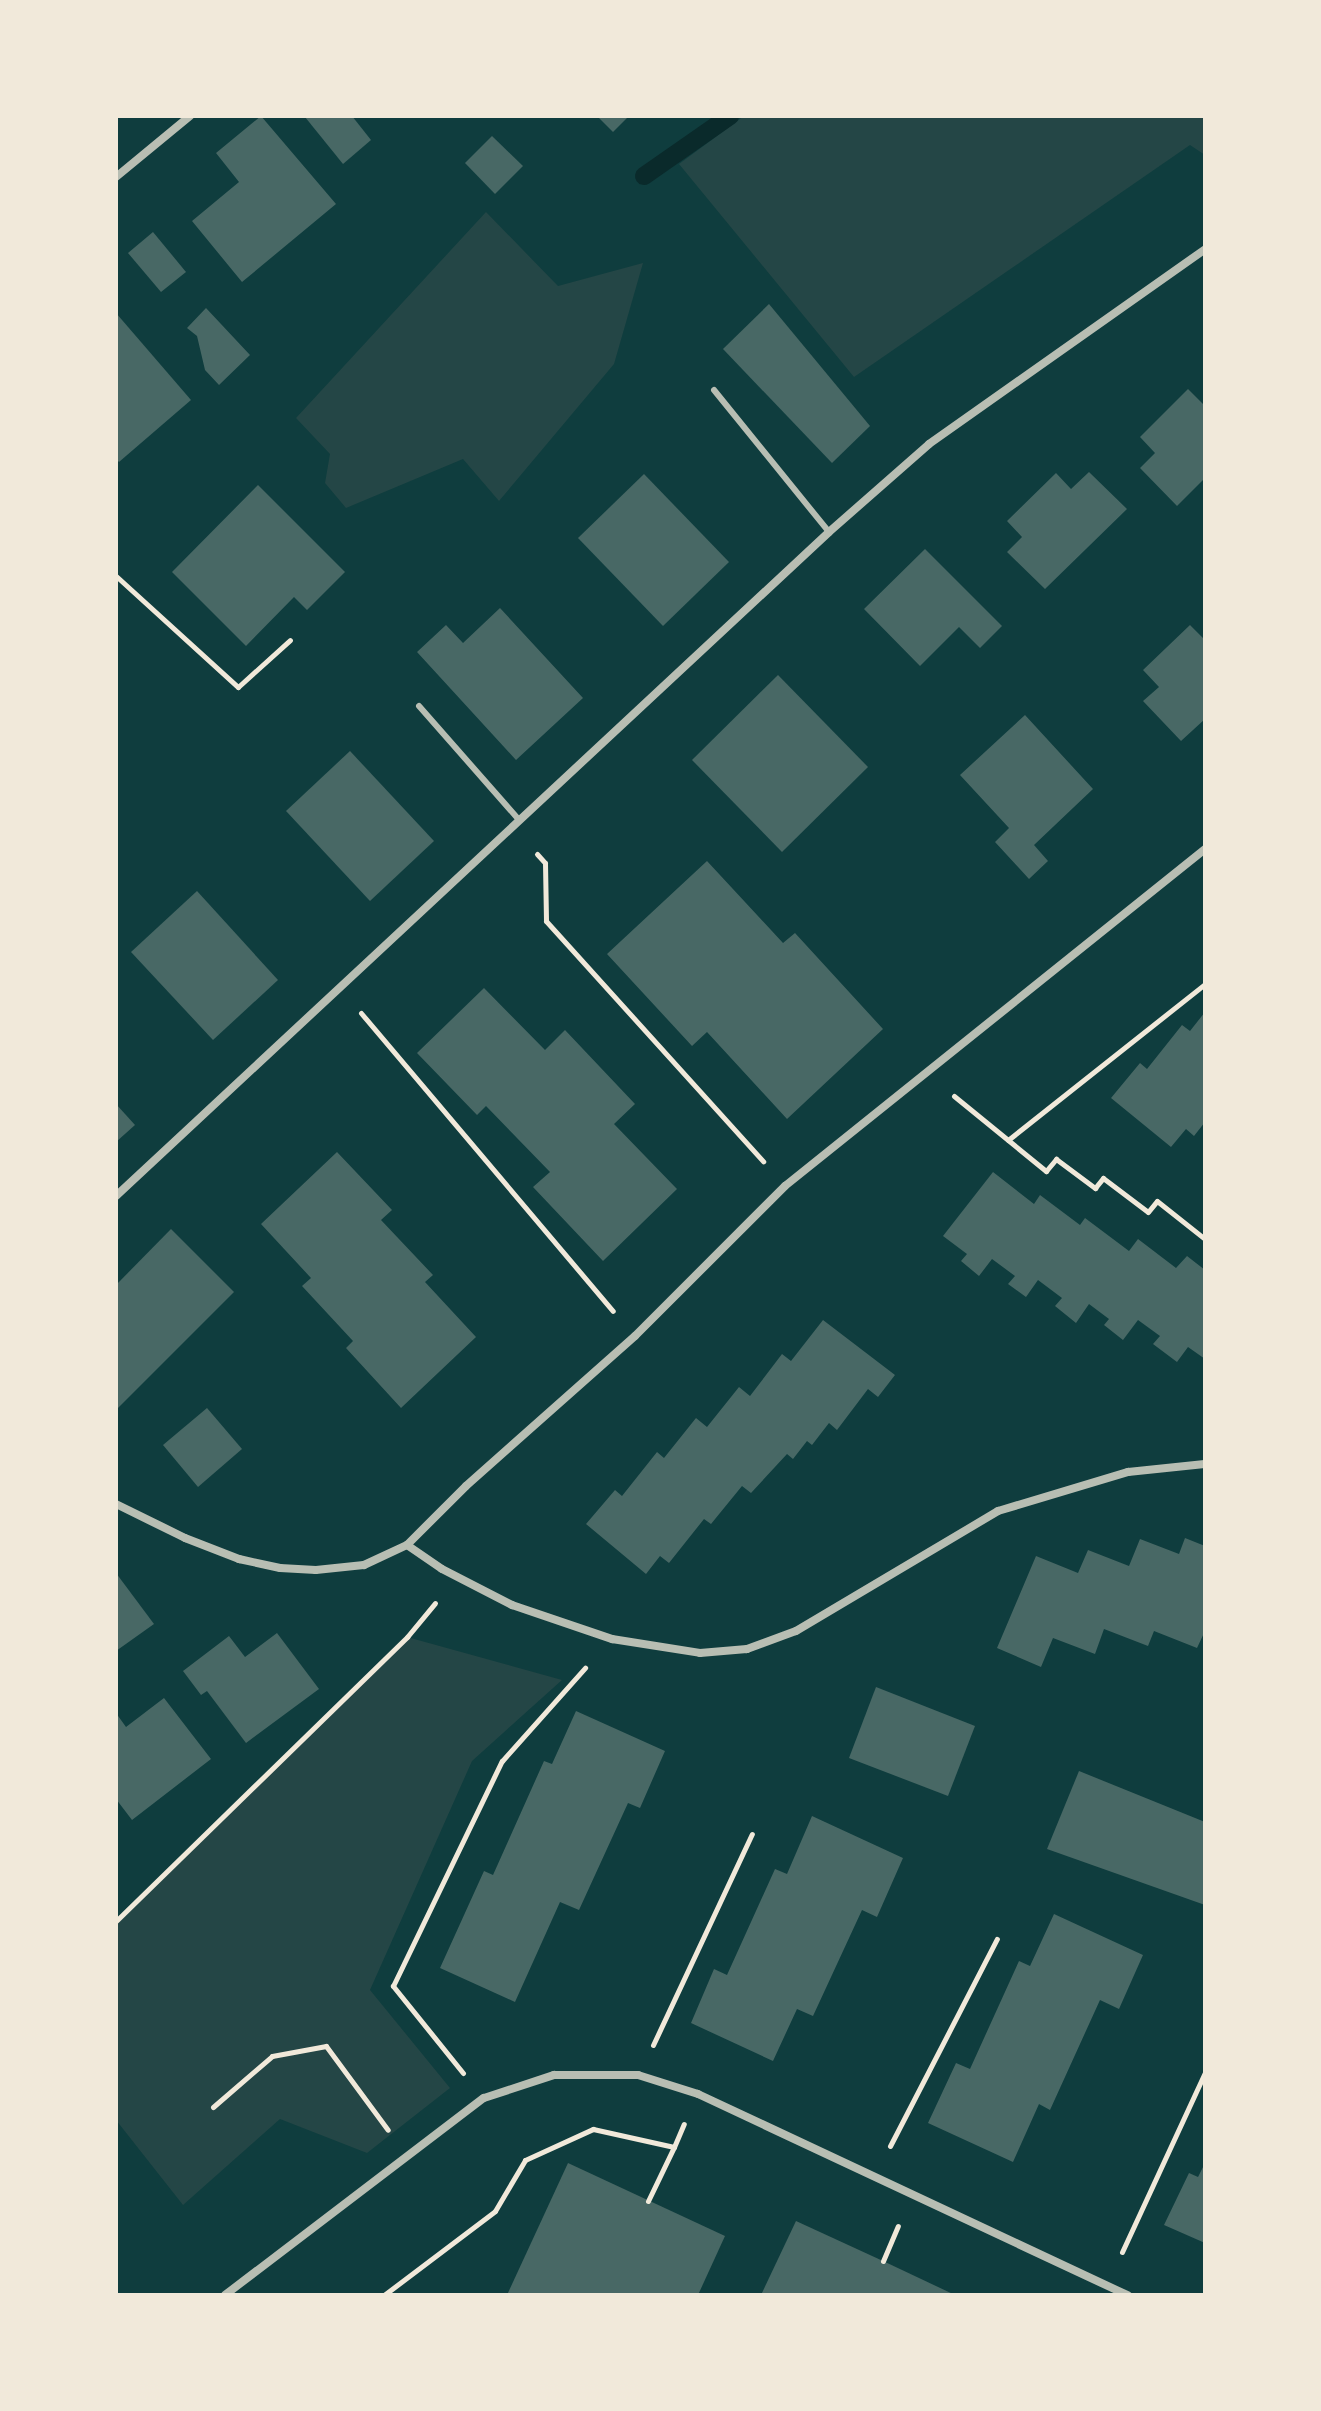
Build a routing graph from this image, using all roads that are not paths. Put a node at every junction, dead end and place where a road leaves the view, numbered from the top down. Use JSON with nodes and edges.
{"nodes":[{"id":1,"x":190,"y":116,"type":"edge"},
{"id":2,"x":116,"y":177,"type":"edge"},
{"id":3,"x":1205,"y":249,"type":"edge"},
{"id":4,"x":714,"y":390,"type":"dead end"},
{"id":5,"x":829,"y":532,"type":"junction"},
{"id":6,"x":419,"y":706,"type":"dead end"},
{"id":7,"x":516,"y":823,"type":"junction"},
{"id":8,"x":1205,"y":849,"type":"edge"},
{"id":9,"x":116,"y":1196,"type":"edge"},
{"id":10,"x":1205,"y":1464,"type":"edge"},
{"id":11,"x":116,"y":1504,"type":"edge"},
{"id":12,"x":407,"y":1545,"type":"junction"},
{"id":13,"x":225,"y":2295,"type":"edge"},
{"id":14,"x":1128,"y":2295,"type":"edge"}],
"edges":[{"from":1,"to":2,"type":"street"},
{"from":3,"to":5,"type":"street"},
{"from":4,"to":5,"type":"lane"},
{"from":5,"to":7,"type":"street"},
{"from":6,"to":7,"type":"lane"},
{"from":7,"to":9,"type":"street"},
{"from":8,"to":12,"type":"street"},
{"from":10,"to":12,"type":"street"},
{"from":11,"to":12,"type":"street"},
{"from":13,"to":14,"type":"street"}]}
